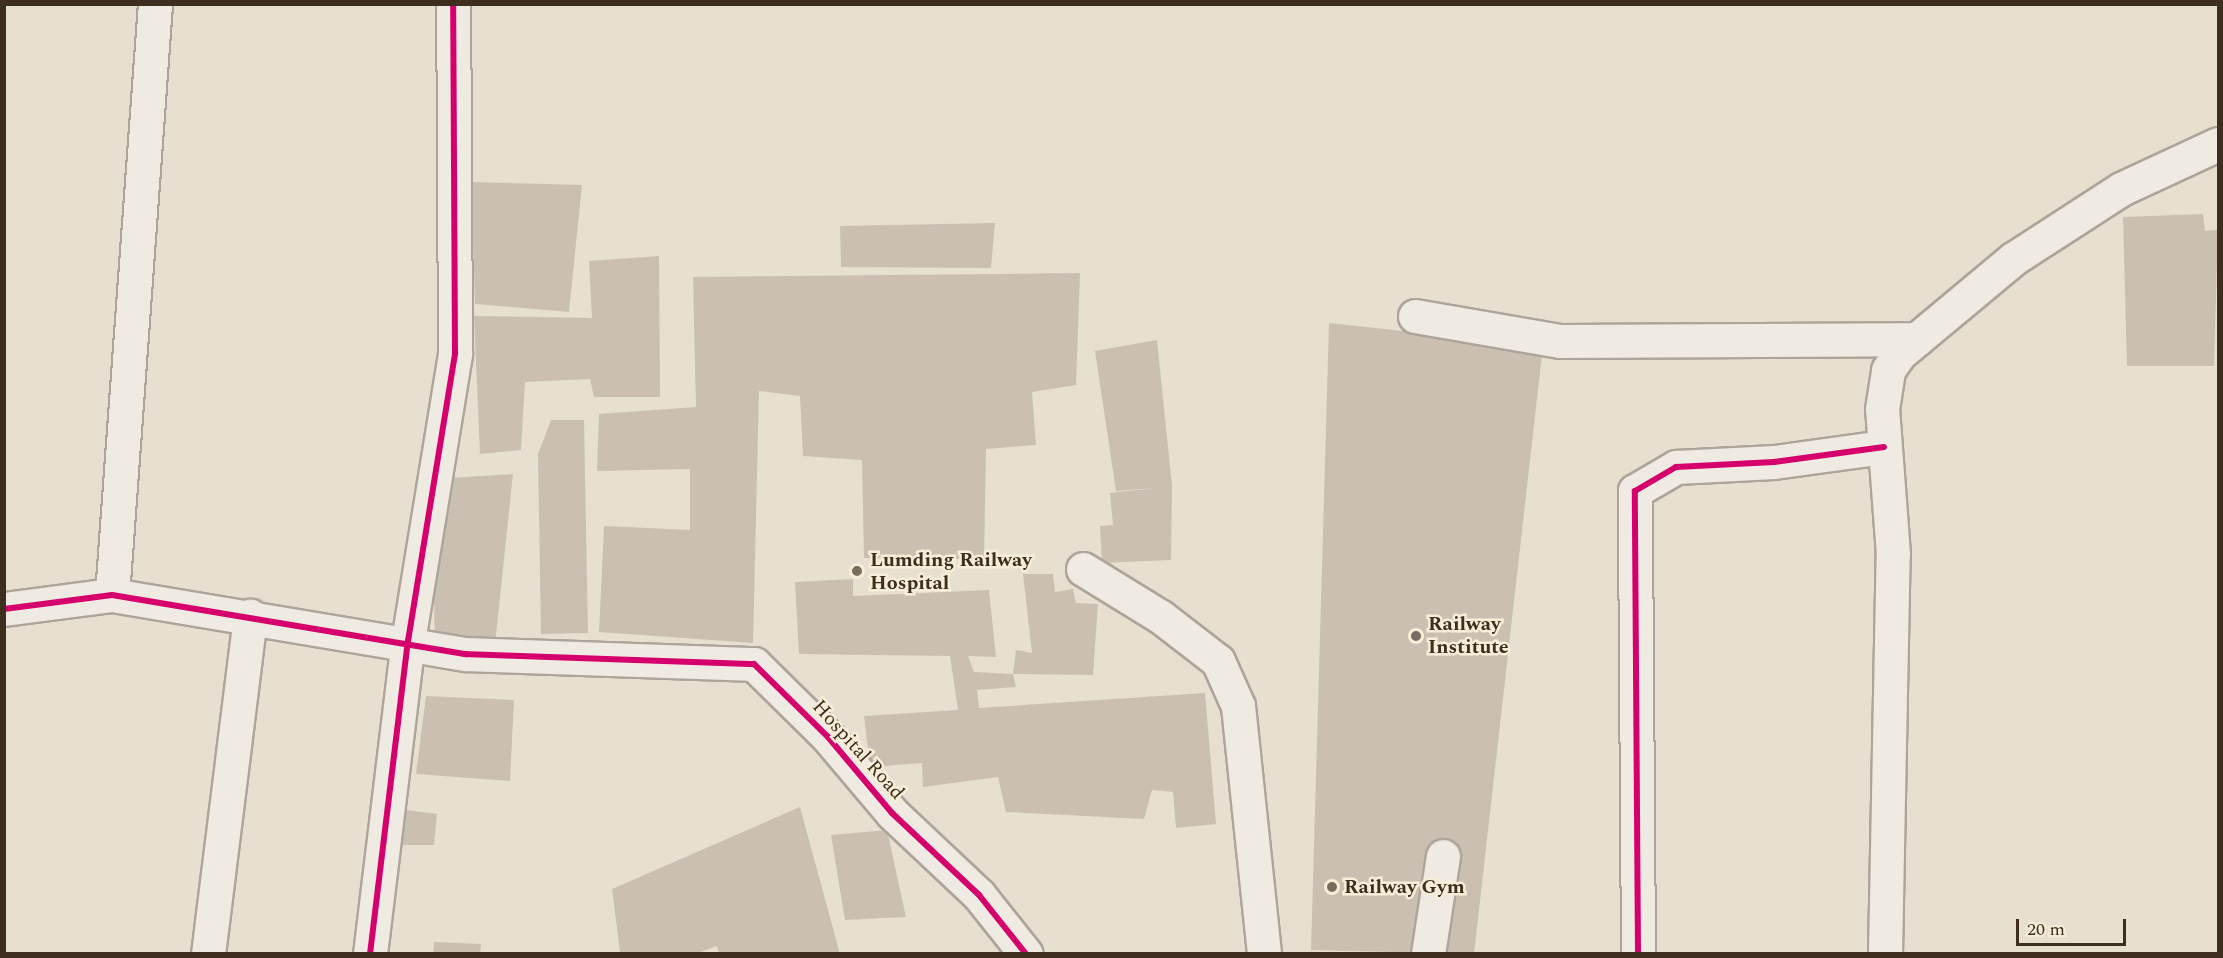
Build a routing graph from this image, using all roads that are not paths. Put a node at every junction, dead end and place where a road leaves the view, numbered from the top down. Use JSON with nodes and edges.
{"nodes":[{"id":1,"x":154,"y":4,"type":"edge"},
{"id":2,"x":453,"y":4,"type":"edge"},
{"id":3,"x":2218,"y":144,"type":"edge"},
{"id":4,"x":1415,"y":316,"type":"dead end"},
{"id":5,"x":1917,"y":339,"type":"junction"},
{"id":6,"x":1884,"y":447,"type":"junction"},
{"id":7,"x":1083,"y":569,"type":"dead end"},
{"id":8,"x":112,"y":596,"type":"junction"},
{"id":9,"x":4,"y":609,"type":"edge"},
{"id":10,"x":250,"y":616,"type":"junction"},
{"id":11,"x":408,"y":641,"type":"junction"},
{"id":12,"x":1443,"y":856,"type":"dead end"},
{"id":13,"x":208,"y":954,"type":"edge"},
{"id":14,"x":370,"y":954,"type":"edge"},
{"id":15,"x":1026,"y":954,"type":"edge"},
{"id":16,"x":1264,"y":954,"type":"edge"},
{"id":17,"x":1428,"y":954,"type":"edge"},
{"id":18,"x":1638,"y":954,"type":"edge"},
{"id":19,"x":1885,"y":954,"type":"edge"}],
"edges":[{"from":1,"to":8,"type":"street"},
{"from":2,"to":11,"type":"street"},
{"from":3,"to":5,"type":"street"},
{"from":4,"to":5,"type":"street"},
{"from":5,"to":6,"type":"street"},
{"from":6,"to":18,"type":"street"},
{"from":6,"to":19,"type":"street"},
{"from":7,"to":16,"type":"street"},
{"from":8,"to":9,"type":"street","name":"Hospital Road"},
{"from":8,"to":10,"type":"street","name":"Hospital Road"},
{"from":10,"to":11,"type":"street","name":"Hospital Road"},
{"from":10,"to":13,"type":"street"},
{"from":11,"to":14,"type":"street"},
{"from":11,"to":15,"type":"street","name":"Hospital Road"},
{"from":12,"to":17,"type":"street"}]}
